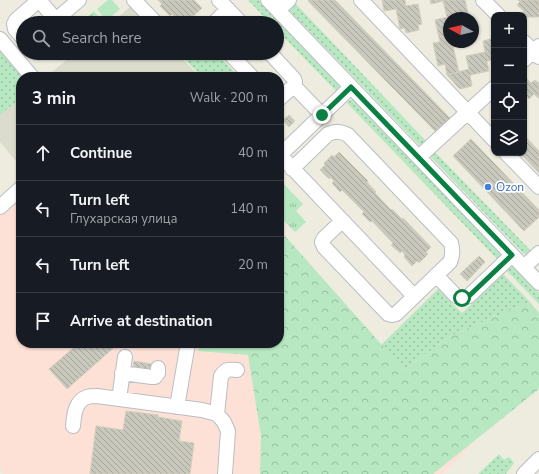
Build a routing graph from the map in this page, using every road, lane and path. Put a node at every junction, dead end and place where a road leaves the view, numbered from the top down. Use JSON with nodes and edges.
{"nodes":[{"id":1,"x":39,"y":0,"type":"edge"},
{"id":2,"x":79,"y":0,"type":"edge"},
{"id":3,"x":134,"y":0,"type":"edge"},
{"id":4,"x":268,"y":0,"type":"edge"},
{"id":5,"x":289,"y":0,"type":"edge"},
{"id":6,"x":360,"y":0,"type":"edge"},
{"id":7,"x":483,"y":0,"type":"edge"},
{"id":8,"x":223,"y":5,"type":"edge"},
{"id":9,"x":278,"y":10,"type":"junction"},
{"id":10,"x":495,"y":12,"type":"edge"},
{"id":11,"x":21,"y":16,"type":"edge"},
{"id":12,"x":50,"y":16,"type":"edge"},
{"id":13,"x":60,"y":16,"type":"edge"},
{"id":14,"x":149,"y":16,"type":"edge"},
{"id":15,"x":218,"y":16,"type":"edge"},
{"id":16,"x":234,"y":16,"type":"edge"},
{"id":17,"x":284,"y":16,"type":"edge"},
{"id":18,"x":284,"y":16,"type":"edge"},
{"id":19,"x":16,"y":20,"type":"edge"},
{"id":20,"x":16,"y":30,"type":"edge"},
{"id":21,"x":0,"y":39,"type":"edge"},
{"id":22,"x":16,"y":50,"type":"edge"},
{"id":23,"x":23,"y":60,"type":"edge"},
{"id":24,"x":236,"y":60,"type":"edge"},
{"id":25,"x":276,"y":60,"type":"edge"},
{"id":26,"x":29,"y":72,"type":"edge"},
{"id":27,"x":247,"y":72,"type":"edge"},
{"id":28,"x":294,"y":86,"type":"junction"},
{"id":29,"x":351,"y":87,"type":"junction"},
{"id":30,"x":491,"y":91,"type":"edge"},
{"id":31,"x":284,"y":95,"type":"edge"},
{"id":32,"x":467,"y":112,"type":"junction"},
{"id":33,"x":322,"y":115,"type":"junction"},
{"id":34,"x":491,"y":137,"type":"edge"},
{"id":35,"x":284,"y":151,"type":"edge"},
{"id":36,"x":509,"y":156,"type":"edge"},
{"id":37,"x":418,"y":157,"type":"junction"},
{"id":38,"x":284,"y":161,"type":"edge"},
{"id":39,"x":292,"y":169,"type":"junction"},
{"id":40,"x":539,"y":187,"type":"edge"},
{"id":41,"x":16,"y":193,"type":"edge"},
{"id":42,"x":0,"y":207,"type":"edge"},
{"id":43,"x":342,"y":221,"type":"junction"},
{"id":44,"x":539,"y":253,"type":"edge"},
{"id":45,"x":512,"y":255,"type":"junction"},
{"id":46,"x":524,"y":267,"type":"junction"},
{"id":47,"x":436,"y":275,"type":"junction"},
{"id":48,"x":539,"y":283,"type":"edge"},
{"id":49,"x":414,"y":296,"type":"junction"},
{"id":50,"x":187,"y":348,"type":"edge"},
{"id":51,"x":125,"y":357,"type":"dead end"},
{"id":52,"x":158,"y":368,"type":"dead end"},
{"id":53,"x":237,"y":370,"type":"dead end"},
{"id":54,"x":122,"y":373,"type":"junction"},
{"id":55,"x":119,"y":399,"type":"junction"},
{"id":56,"x":177,"y":407,"type":"junction"},
{"id":57,"x":217,"y":414,"type":"junction"},
{"id":58,"x":72,"y":426,"type":"dead end"},
{"id":59,"x":539,"y":459,"type":"edge"},
{"id":60,"x":225,"y":474,"type":"edge"},
{"id":61,"x":524,"y":474,"type":"edge"}],
"edges":[{"from":1,"to":11,"type":"street"},
{"from":1,"to":12,"type":"street"},
{"from":2,"to":13,"type":"street"},
{"from":3,"to":14,"type":"street"},
{"from":4,"to":9,"type":"street"},
{"from":5,"to":9,"type":"street"},
{"from":6,"to":32,"type":"street"},
{"from":7,"to":10,"type":"street"},
{"from":8,"to":15,"type":"street"},
{"from":8,"to":16,"type":"street"},
{"from":9,"to":17,"type":"street"},
{"from":18,"to":29,"type":"street"},
{"from":19,"to":20,"type":"street"},
{"from":21,"to":22,"type":"street"},
{"from":23,"to":26,"type":"street"},
{"from":24,"to":27,"type":"street"},
{"from":25,"to":28,"type":"street"},
{"from":28,"to":31,"type":"street"},
{"from":28,"to":33,"type":"street"},
{"from":29,"to":33,"type":"street"},
{"from":29,"to":37,"type":"street"},
{"from":30,"to":32,"type":"street"},
{"from":32,"to":34,"type":"street"},
{"from":32,"to":37,"type":"street"},
{"from":33,"to":35,"type":"street"},
{"from":36,"to":40,"type":"street"},
{"from":37,"to":45,"type":"street"},
{"from":38,"to":39,"type":"street"},
{"from":39,"to":43,"type":"street"},
{"from":39,"to":47,"type":"street"},
{"from":41,"to":42,"type":"street"},
{"from":43,"to":49,"type":"street"},
{"from":43,"to":49,"type":"street"},
{"from":44,"to":46,"type":"street"},
{"from":45,"to":46,"type":"street"},
{"from":45,"to":47,"type":"street"},
{"from":46,"to":48,"type":"street"},
{"from":47,"to":49,"type":"street"},
{"from":50,"to":56,"type":"street"},
{"from":51,"to":54,"type":"street"},
{"from":52,"to":54,"type":"street"},
{"from":53,"to":57,"type":"street"},
{"from":54,"to":55,"type":"street"},
{"from":55,"to":56,"type":"street"},
{"from":55,"to":58,"type":"street"},
{"from":56,"to":57,"type":"street"},
{"from":57,"to":60,"type":"street"},
{"from":59,"to":61,"type":"street"}]}
